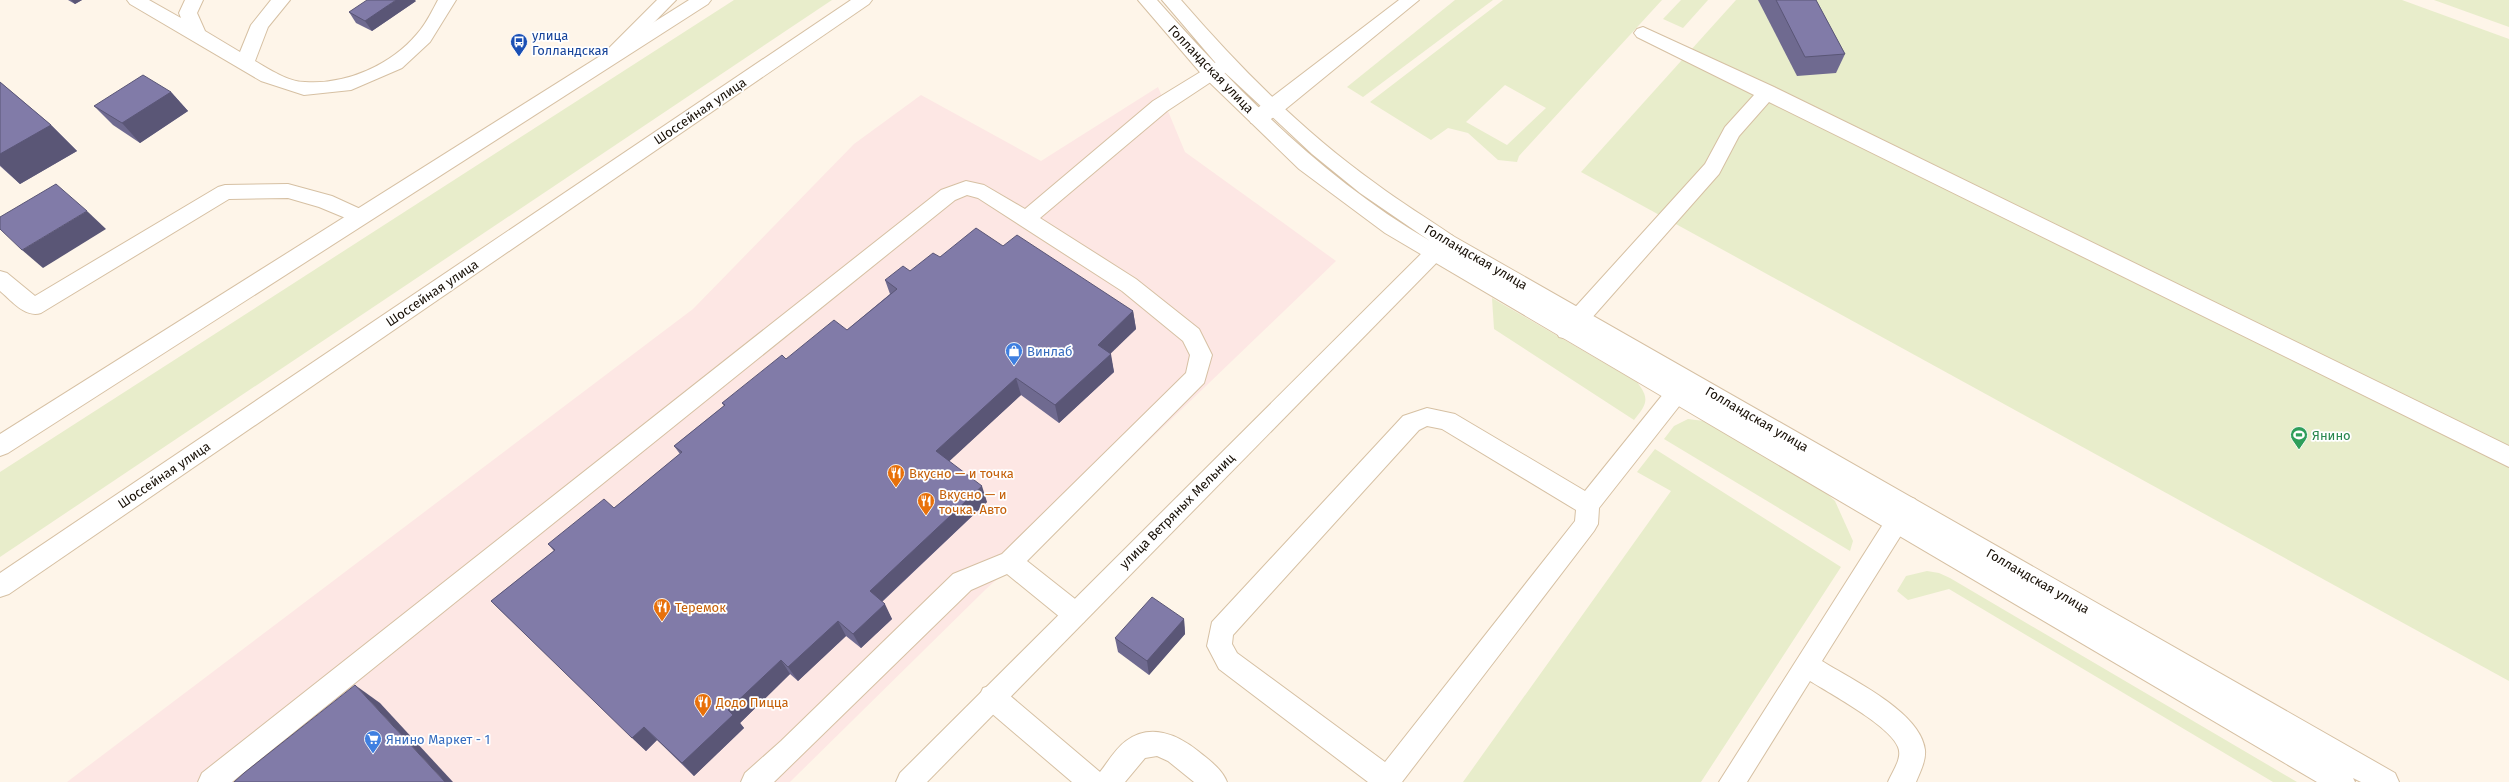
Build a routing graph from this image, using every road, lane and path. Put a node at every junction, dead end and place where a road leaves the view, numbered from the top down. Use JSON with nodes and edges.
{"nodes":[{"id":1,"x":136,"y":0,"type":"edge"},
{"id":2,"x":194,"y":0,"type":"edge"},
{"id":3,"x":281,"y":0,"type":"edge"},
{"id":4,"x":447,"y":0,"type":"edge"},
{"id":5,"x":667,"y":0,"type":"edge"},
{"id":6,"x":702,"y":0,"type":"edge"},
{"id":7,"x":863,"y":0,"type":"edge"},
{"id":8,"x":1147,"y":0,"type":"edge"},
{"id":9,"x":1171,"y":0,"type":"edge"},
{"id":10,"x":1410,"y":0,"type":"edge"},
{"id":11,"x":1643,"y":33,"type":"dead end"},
{"id":12,"x":198,"y":35,"type":"junction"},
{"id":13,"x":608,"y":60,"type":"junction"},
{"id":14,"x":245,"y":63,"type":"junction"},
{"id":15,"x":1219,"y":68,"type":"junction"},
{"id":16,"x":1767,"y":92,"type":"junction"},
{"id":17,"x":1266,"y":112,"type":"junction"},
{"id":18,"x":360,"y":217,"type":"junction"},
{"id":19,"x":1026,"y":219,"type":"junction"},
{"id":20,"x":1439,"y":247,"type":"junction"},
{"id":21,"x":0,"y":279,"type":"edge"},
{"id":22,"x":1573,"y":324,"type":"junction"},
{"id":23,"x":1676,"y":394,"type":"junction"},
{"id":24,"x":0,"y":446,"type":"edge"},
{"id":25,"x":2509,"y":457,"type":"edge"},
{"id":26,"x":1588,"y":505,"type":"junction"},
{"id":27,"x":1902,"y":514,"type":"junction"},
{"id":28,"x":1010,"y":562,"type":"junction"},
{"id":29,"x":0,"y":586,"type":"edge"},
{"id":30,"x":1075,"y":614,"type":"junction"},
{"id":31,"x":1806,"y":665,"type":"junction"},
{"id":32,"x":992,"y":697,"type":"junction"},
{"id":33,"x":1387,"y":781,"type":"edge"},
{"id":34,"x":211,"y":782,"type":"edge"},
{"id":35,"x":754,"y":782,"type":"edge"},
{"id":36,"x":909,"y":782,"type":"edge"},
{"id":37,"x":1092,"y":782,"type":"edge"},
{"id":38,"x":1108,"y":782,"type":"edge"},
{"id":39,"x":1214,"y":782,"type":"edge"},
{"id":40,"x":1732,"y":782,"type":"edge"},
{"id":41,"x":1902,"y":782,"type":"edge"},
{"id":42,"x":2342,"y":782,"type":"edge"},
{"id":43,"x":2386,"y":782,"type":"edge"}],
"edges":[{"from":1,"to":12,"type":"street"},
{"from":2,"to":12,"type":"street"},
{"from":3,"to":14,"type":"street"},
{"from":4,"to":14,"type":"street"},
{"from":5,"to":13,"type":"street"},
{"from":6,"to":13,"type":"street"},
{"from":7,"to":29,"type":"street","name":"Шоссейная улица"},
{"from":8,"to":15,"type":"street","name":"Голландская улица"},
{"from":9,"to":15,"type":"street","name":"Голландская улица"},
{"from":10,"to":17,"type":"street"},
{"from":11,"to":16,"type":"street"},
{"from":12,"to":14,"type":"street"},
{"from":13,"to":18,"type":"street"},
{"from":15,"to":17,"type":"street","name":"Голландская улица"},
{"from":15,"to":19,"type":"street"},
{"from":16,"to":22,"type":"street"},
{"from":16,"to":25,"type":"street"},
{"from":17,"to":20,"type":"street","name":"Голландская улица"},
{"from":18,"to":21,"type":"street"},
{"from":18,"to":24,"type":"street"},
{"from":19,"to":28,"type":"street"},
{"from":19,"to":34,"type":"street"},
{"from":20,"to":22,"type":"street","name":"Голландская улица"},
{"from":20,"to":30,"type":"street","name":"улица Ветряных Мельниц"},
{"from":22,"to":23,"type":"street","name":"Голландская улица"},
{"from":22,"to":27,"type":"street","name":"Голландская улица"},
{"from":23,"to":26,"type":"street"},
{"from":23,"to":27,"type":"street","name":"Голландская улица"},
{"from":26,"to":33,"type":"street"},
{"from":26,"to":33,"type":"street"},
{"from":27,"to":31,"type":"street"},
{"from":27,"to":42,"type":"street","name":"Голландская улица"},
{"from":27,"to":43,"type":"street","name":"Голландская улица"},
{"from":28,"to":30,"type":"street"},
{"from":28,"to":35,"type":"street"},
{"from":30,"to":32,"type":"street","name":"улица Ветряных Мельниц"},
{"from":31,"to":40,"type":"street"},
{"from":31,"to":41,"type":"street"},
{"from":32,"to":36,"type":"street","name":"улица Ветряных Мельниц"},
{"from":32,"to":37,"type":"street"},
{"from":38,"to":39,"type":"street"}]}
